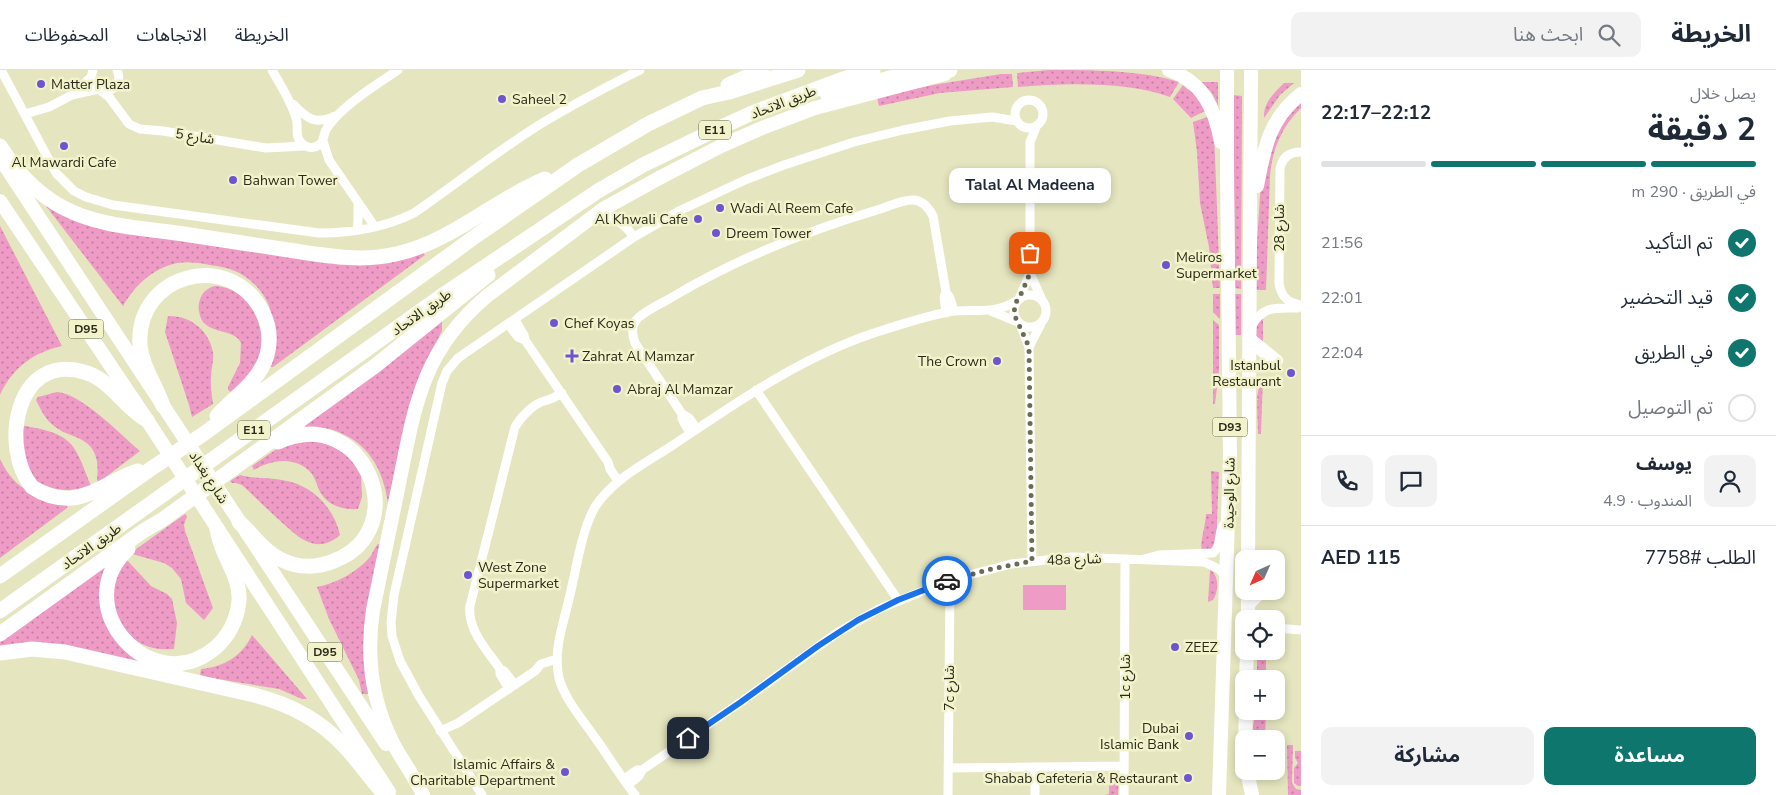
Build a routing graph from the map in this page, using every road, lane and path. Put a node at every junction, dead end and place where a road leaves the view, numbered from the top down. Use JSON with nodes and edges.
{"nodes":[{"id":1,"x":1,"y":70,"type":"edge"},
{"id":2,"x":117,"y":70,"type":"edge"},
{"id":3,"x":272,"y":70,"type":"edge"},
{"id":4,"x":398,"y":70,"type":"edge"},
{"id":5,"x":640,"y":70,"type":"edge"},
{"id":6,"x":762,"y":70,"type":"edge"},
{"id":7,"x":798,"y":70,"type":"edge"},
{"id":8,"x":874,"y":70,"type":"edge"},
{"id":9,"x":950,"y":70,"type":"edge"},
{"id":10,"x":955,"y":70,"type":"edge"},
{"id":11,"x":1169,"y":70,"type":"edge"},
{"id":12,"x":1227,"y":70,"type":"edge"},
{"id":13,"x":1251,"y":70,"type":"edge"},
{"id":14,"x":92,"y":73,"type":"edge"},
{"id":15,"x":748,"y":73,"type":"edge"},
{"id":16,"x":117,"y":85,"type":"junction"},
{"id":17,"x":100,"y":90,"type":"junction"},
{"id":18,"x":72,"y":94,"type":"junction"},
{"id":19,"x":1301,"y":94,"type":"edge"},
{"id":20,"x":288,"y":98,"type":"junction"},
{"id":21,"x":702,"y":98,"type":"junction"},
{"id":22,"x":789,"y":100,"type":"junction"},
{"id":23,"x":1018,"y":106,"type":"junction"},
{"id":24,"x":49,"y":107,"type":"junction"},
{"id":25,"x":120,"y":112,"type":"junction"},
{"id":26,"x":340,"y":113,"type":"junction"},
{"id":27,"x":25,"y":114,"type":"junction"},
{"id":28,"x":994,"y":117,"type":"junction"},
{"id":29,"x":314,"y":120,"type":"junction"},
{"id":30,"x":29,"y":123,"type":"junction"},
{"id":31,"x":1018,"y":123,"type":"junction"},
{"id":32,"x":1037,"y":125,"type":"junction"},
{"id":33,"x":298,"y":130,"type":"junction"},
{"id":34,"x":324,"y":136,"type":"junction"},
{"id":35,"x":0,"y":146,"type":"edge"},
{"id":36,"x":278,"y":147,"type":"junction"},
{"id":37,"x":308,"y":147,"type":"junction"},
{"id":38,"x":1030,"y":149,"type":"junction"},
{"id":39,"x":1301,"y":152,"type":"edge"},
{"id":40,"x":0,"y":158,"type":"edge"},
{"id":41,"x":329,"y":160,"type":"junction"},
{"id":42,"x":578,"y":165,"type":"junction"},
{"id":43,"x":1227,"y":169,"type":"junction"},
{"id":44,"x":640,"y":189,"type":"junction"},
{"id":45,"x":0,"y":201,"type":"edge"},
{"id":46,"x":358,"y":203,"type":"junction"},
{"id":47,"x":1250,"y":216,"type":"junction"},
{"id":48,"x":620,"y":224,"type":"junction"},
{"id":49,"x":544,"y":226,"type":"junction"},
{"id":50,"x":579,"y":226,"type":"junction"},
{"id":51,"x":375,"y":227,"type":"junction"},
{"id":52,"x":357,"y":230,"type":"junction"},
{"id":53,"x":631,"y":239,"type":"junction"},
{"id":54,"x":1030,"y":273,"type":"junction"},
{"id":55,"x":1018,"y":300,"type":"junction"},
{"id":56,"x":1042,"y":300,"type":"junction"},
{"id":57,"x":1301,"y":306,"type":"edge"},
{"id":58,"x":990,"y":311,"type":"junction"},
{"id":59,"x":950,"y":312,"type":"junction"},
{"id":60,"x":512,"y":322,"type":"junction"},
{"id":61,"x":1019,"y":323,"type":"junction"},
{"id":62,"x":1041,"y":324,"type":"junction"},
{"id":63,"x":1249,"y":335,"type":"junction"},
{"id":64,"x":1029,"y":347,"type":"junction"},
{"id":65,"x":1276,"y":361,"type":"dead end"},
{"id":66,"x":560,"y":390,"type":"junction"},
{"id":67,"x":756,"y":390,"type":"junction"},
{"id":68,"x":166,"y":412,"type":"junction"},
{"id":69,"x":150,"y":425,"type":"junction"},
{"id":70,"x":693,"y":431,"type":"junction"},
{"id":71,"x":202,"y":435,"type":"junction"},
{"id":72,"x":246,"y":459,"type":"junction"},
{"id":73,"x":152,"y":468,"type":"junction"},
{"id":74,"x":621,"y":479,"type":"junction"},
{"id":75,"x":1228,"y":519,"type":"junction"},
{"id":76,"x":162,"y":520,"type":"junction"},
{"id":77,"x":239,"y":522,"type":"junction"},
{"id":78,"x":215,"y":526,"type":"junction"},
{"id":79,"x":1248,"y":550,"type":"edge"},
{"id":80,"x":1125,"y":559,"type":"junction"},
{"id":81,"x":1143,"y":559,"type":"junction"},
{"id":82,"x":1032,"y":561,"type":"junction"},
{"id":83,"x":0,"y":576,"type":"edge"},
{"id":84,"x":1227,"y":578,"type":"junction"},
{"id":85,"x":950,"y":580,"type":"junction"},
{"id":86,"x":898,"y":600,"type":"junction"},
{"id":87,"x":0,"y":611,"type":"edge"},
{"id":88,"x":1286,"y":630,"type":"edge"},
{"id":89,"x":1301,"y":630,"type":"edge"},
{"id":90,"x":0,"y":634,"type":"edge"},
{"id":91,"x":0,"y":653,"type":"edge"},
{"id":92,"x":557,"y":663,"type":"junction"},
{"id":93,"x":512,"y":687,"type":"junction"},
{"id":94,"x":1221,"y":715,"type":"junction"},
{"id":95,"x":443,"y":734,"type":"junction"},
{"id":96,"x":1218,"y":763,"type":"junction"},
{"id":97,"x":1124,"y":766,"type":"junction"},
{"id":98,"x":1035,"y":767,"type":"junction"},
{"id":99,"x":948,"y":768,"type":"junction"},
{"id":100,"x":1244,"y":780,"type":"edge"},
{"id":101,"x":1248,"y":780,"type":"edge"},
{"id":102,"x":626,"y":782,"type":"junction"},
{"id":103,"x":386,"y":795,"type":"edge"},
{"id":104,"x":391,"y":795,"type":"edge"},
{"id":105,"x":419,"y":795,"type":"edge"},
{"id":106,"x":423,"y":795,"type":"edge"},
{"id":107,"x":482,"y":795,"type":"edge"},
{"id":108,"x":635,"y":795,"type":"edge"},
{"id":109,"x":948,"y":795,"type":"edge"},
{"id":110,"x":1035,"y":795,"type":"edge"},
{"id":111,"x":1124,"y":795,"type":"edge"},
{"id":112,"x":1209,"y":795,"type":"edge"},
{"id":113,"x":1219,"y":795,"type":"edge"},
{"id":114,"x":1227,"y":795,"type":"edge"},
{"id":115,"x":1243,"y":795,"type":"edge"},
{"id":116,"x":1252,"y":795,"type":"edge"}],
"edges":[{"from":1,"to":27,"type":"street"},
{"from":2,"to":16,"type":"street"},
{"from":3,"to":20,"type":"street"},
{"from":4,"to":26,"type":"street"},
{"from":5,"to":51,"type":"street"},
{"from":6,"to":15,"type":"highway"},
{"from":7,"to":21,"type":"highway","name":"طريق الاتحاد","number":"E11"},
{"from":8,"to":22,"type":"highway","name":"طريق الاتحاد","number":"E11"},
{"from":9,"to":22,"type":"highway"},
{"from":10,"to":44,"type":"main road"},
{"from":11,"to":43,"type":"main road"},
{"from":12,"to":43,"type":"main road","name":"شارع الوحيدة","number":"D93"},
{"from":13,"to":47,"type":"main road","name":"شارع الوحيدة","number":"D93"},
{"from":14,"to":17,"type":"street","name":"شارع 5"},
{"from":14,"to":18,"type":"street"},
{"from":15,"to":21,"type":"highway"},
{"from":16,"to":17,"type":"street"},
{"from":16,"to":25,"type":"street"},
{"from":17,"to":18,"type":"street"},
{"from":17,"to":25,"type":"street","name":"شارع 5"},
{"from":18,"to":24,"type":"street"},
{"from":19,"to":47,"type":"main road"},
{"from":20,"to":29,"type":"street"},
{"from":20,"to":33,"type":"street"},
{"from":21,"to":42,"type":"highway","name":"طريق الاتحاد","number":"E11"},
{"from":22,"to":49,"type":"highway","name":"طريق الاتحاد","number":"E11"},
{"from":23,"to":28,"type":"street"},
{"from":23,"to":31,"type":"street"},
{"from":23,"to":32,"type":"street"},
{"from":24,"to":27,"type":"street"},
{"from":24,"to":30,"type":"street"},
{"from":25,"to":36,"type":"street","name":"شارع 5"},
{"from":26,"to":29,"type":"street"},
{"from":26,"to":34,"type":"street"},
{"from":27,"to":30,"type":"street"},
{"from":28,"to":31,"type":"street"},
{"from":28,"to":53,"type":"street"},
{"from":29,"to":33,"type":"street"},
{"from":29,"to":34,"type":"street"},
{"from":30,"to":52,"type":"street"},
{"from":31,"to":32,"type":"street"},
{"from":31,"to":38,"type":"street"},
{"from":32,"to":38,"type":"street"},
{"from":33,"to":36,"type":"street"},
{"from":33,"to":37,"type":"street"},
{"from":34,"to":37,"type":"street"},
{"from":34,"to":41,"type":"street"},
{"from":35,"to":42,"type":"highway"},
{"from":36,"to":37,"type":"street","name":"شارع 5"},
{"from":37,"to":41,"type":"street"},
{"from":38,"to":54,"type":"street"},
{"from":39,"to":57,"type":"street","name":"شارع 28"},
{"from":40,"to":68,"type":"main road","name":"شارع بغداد","number":"D95"},
{"from":41,"to":46,"type":"street"},
{"from":42,"to":71,"type":"highway","name":"طريق الاتحاد","number":"E11"},
{"from":43,"to":75,"type":"main road","name":"شارع الوحيدة","number":"D93"},
{"from":44,"to":48,"type":"street"},
{"from":44,"to":50,"type":"main road"},
{"from":45,"to":69,"type":"main road","name":"شارع بغداد","number":"D95"},
{"from":46,"to":51,"type":"street"},
{"from":46,"to":52,"type":"street"},
{"from":47,"to":63,"type":"main road","name":"شارع الوحيدة","number":"D93"},
{"from":48,"to":50,"type":"street"},
{"from":48,"to":53,"type":"street"},
{"from":49,"to":72,"type":"highway"},
{"from":49,"to":87,"type":"highway","name":"طريق الاتحاد","number":"E11"},
{"from":50,"to":106,"type":"main road"},
{"from":51,"to":52,"type":"street"},
{"from":53,"to":60,"type":"street"},
{"from":54,"to":55,"type":"street"},
{"from":54,"to":56,"type":"street"},
{"from":55,"to":56,"type":"street"},
{"from":55,"to":58,"type":"street"},
{"from":55,"to":61,"type":"street"},
{"from":56,"to":62,"type":"street"},
{"from":57,"to":63,"type":"street"},
{"from":58,"to":59,"type":"street"},
{"from":58,"to":61,"type":"street"},
{"from":59,"to":67,"type":"street"},
{"from":59,"to":70,"type":"street"},
{"from":60,"to":66,"type":"street"},
{"from":60,"to":95,"type":"street"},
{"from":61,"to":62,"type":"street"},
{"from":61,"to":64,"type":"street"},
{"from":62,"to":64,"type":"street"},
{"from":63,"to":65,"type":"main road"},
{"from":63,"to":79,"type":"main road","name":"شارع الوحيدة","number":"D93"},
{"from":64,"to":82,"type":"street"},
{"from":66,"to":74,"type":"street"},
{"from":66,"to":93,"type":"street"},
{"from":67,"to":70,"type":"street"},
{"from":67,"to":86,"type":"street"},
{"from":68,"to":71,"type":"highway"},
{"from":68,"to":77,"type":"main road","name":"شارع بغداد","number":"D95"},
{"from":69,"to":73,"type":"highway"},
{"from":69,"to":78,"type":"main road","name":"شارع بغداد","number":"D95"},
{"from":70,"to":74,"type":"street"},
{"from":71,"to":73,"type":"highway","name":"طريق الاتحاد","number":"E11"},
{"from":72,"to":76,"type":"highway"},
{"from":72,"to":77,"type":"highway"},
{"from":73,"to":83,"type":"highway","name":"طريق الاتحاد","number":"E11"},
{"from":74,"to":92,"type":"street"},
{"from":75,"to":81,"type":"street","name":"48a شارع"},
{"from":75,"to":84,"type":"main road","name":"شارع الوحيدة","number":"D93"},
{"from":76,"to":78,"type":"highway"},
{"from":76,"to":90,"type":"highway"},
{"from":77,"to":105,"type":"main road","name":"شارع بغداد","number":"D95"},
{"from":78,"to":104,"type":"main road","name":"شارع بغداد","number":"D95"},
{"from":80,"to":81,"type":"street","name":"48a شارع"},
{"from":80,"to":82,"type":"street","name":"48a شارع"},
{"from":80,"to":97,"type":"street","name":"1c شارع"},
{"from":81,"to":84,"type":"street","name":"48a شارع"},
{"from":82,"to":85,"type":"street","name":"48a شارع"},
{"from":84,"to":94,"type":"main road","name":"شارع الوحيدة","number":"D93"},
{"from":85,"to":86,"type":"street","name":"48a شارع"},
{"from":85,"to":99,"type":"street","name":"7c شارع"},
{"from":86,"to":102,"type":"street","name":"48a شارع"},
{"from":88,"to":89,"type":"street"},
{"from":91,"to":103,"type":"highway"},
{"from":92,"to":93,"type":"street"},
{"from":92,"to":102,"type":"street"},
{"from":93,"to":95,"type":"street"},
{"from":94,"to":96,"type":"main road","name":"شارع الوحيدة","number":"D93"},
{"from":94,"to":114,"type":"main road"},
{"from":95,"to":107,"type":"street"},
{"from":96,"to":112,"type":"main road"},
{"from":96,"to":113,"type":"main road","name":"شارع الوحيدة","number":"D93"},
{"from":97,"to":98,"type":"street"},
{"from":97,"to":111,"type":"street","name":"1c شارع"},
{"from":98,"to":99,"type":"street"},
{"from":98,"to":110,"type":"street"},
{"from":99,"to":109,"type":"street","name":"7c شارع"},
{"from":100,"to":115,"type":"main road"},
{"from":101,"to":116,"type":"main road"},
{"from":102,"to":108,"type":"street"}]}
